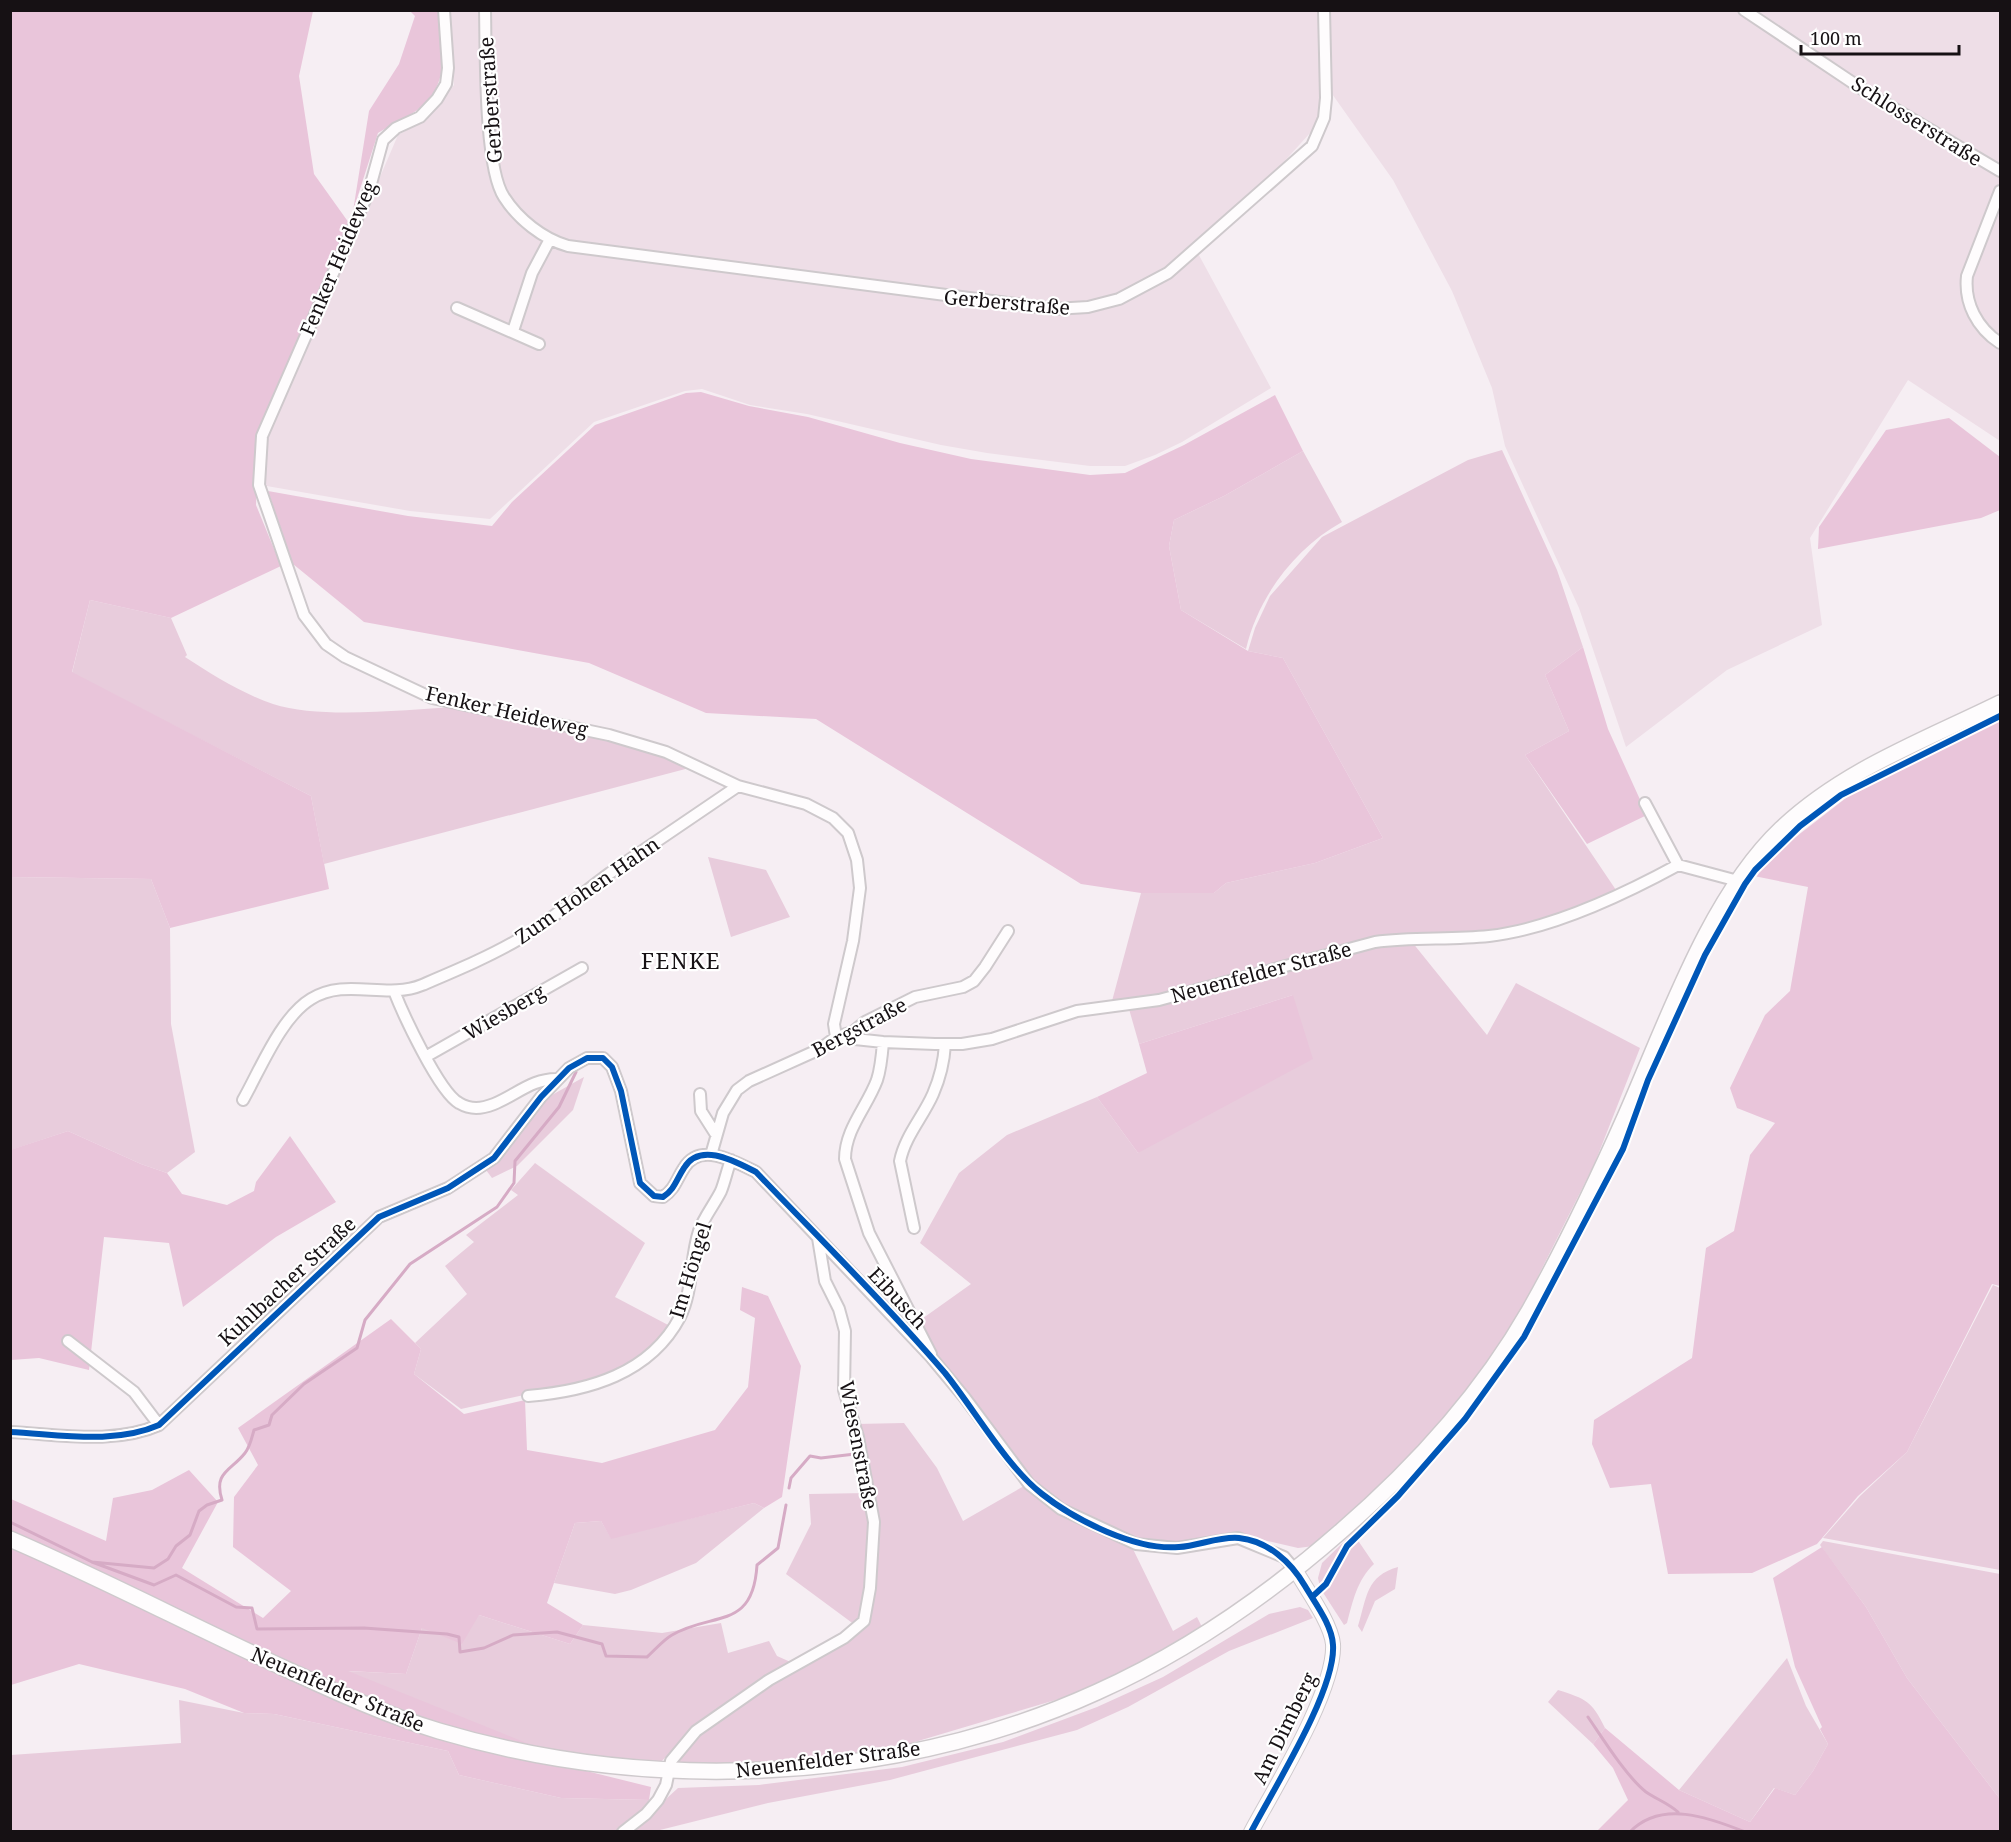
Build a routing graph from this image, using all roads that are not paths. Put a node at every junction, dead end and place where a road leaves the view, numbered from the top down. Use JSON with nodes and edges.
{"nodes":[{"id":1,"x":444,"y":10,"type":"edge"},
{"id":2,"x":485,"y":10,"type":"edge"},
{"id":3,"x":1324,"y":10,"type":"edge"},
{"id":4,"x":1744,"y":10,"type":"edge"},
{"id":5,"x":2001,"y":171,"type":"edge"},
{"id":6,"x":2001,"y":191,"type":"edge"},
{"id":7,"x":549,"y":241,"type":"junction"},
{"id":8,"x":458,"y":308,"type":"dead end"},
{"id":9,"x":513,"y":331,"type":"junction"},
{"id":10,"x":2001,"y":343,"type":"edge"},
{"id":11,"x":539,"y":344,"type":"dead end"},
{"id":12,"x":2001,"y":703,"type":"edge"},
{"id":13,"x":738,"y":786,"type":"junction"},
{"id":14,"x":1645,"y":802,"type":"dead end"},
{"id":15,"x":1678,"y":866,"type":"junction"},
{"id":16,"x":1738,"y":881,"type":"junction"},
{"id":17,"x":1008,"y":931,"type":"dead end"},
{"id":18,"x":582,"y":968,"type":"dead end"},
{"id":19,"x":394,"y":991,"type":"junction"},
{"id":20,"x":836,"y":1037,"type":"junction"},
{"id":21,"x":883,"y":1042,"type":"junction"},
{"id":22,"x":945,"y":1044,"type":"junction"},
{"id":23,"x":427,"y":1056,"type":"junction"},
{"id":24,"x":558,"y":1079,"type":"junction"},
{"id":25,"x":699,"y":1094,"type":"dead end"},
{"id":26,"x":243,"y":1100,"type":"dead end"},
{"id":27,"x":716,"y":1133,"type":"junction"},
{"id":28,"x":711,"y":1155,"type":"junction"},
{"id":29,"x":730,"y":1160,"type":"junction"},
{"id":30,"x":914,"y":1228,"type":"dead end"},
{"id":31,"x":818,"y":1238,"type":"junction"},
{"id":32,"x":68,"y":1341,"type":"dead end"},
{"id":33,"x":931,"y":1357,"type":"junction"},
{"id":34,"x":528,"y":1396,"type":"dead end"},
{"id":35,"x":159,"y":1425,"type":"junction"},
{"id":36,"x":10,"y":1432,"type":"edge"},
{"id":37,"x":10,"y":1539,"type":"edge"},
{"id":38,"x":1296,"y":1571,"type":"junction"},
{"id":39,"x":668,"y":1771,"type":"junction"},
{"id":40,"x":623,"y":1832,"type":"edge"},
{"id":41,"x":1251,"y":1832,"type":"edge"}],
"edges":[{"from":1,"to":13,"type":"street","name":"Fenker Heideweg"},
{"from":2,"to":7,"type":"street","name":"Gerberstraße"},
{"from":3,"to":7,"type":"street","name":"Gerberstraße"},
{"from":4,"to":5,"type":"street","name":"Schlosserstraße"},
{"from":6,"to":10,"type":"street"},
{"from":7,"to":9,"type":"street"},
{"from":8,"to":9,"type":"street"},
{"from":9,"to":11,"type":"street"},
{"from":12,"to":16,"type":"main road","name":"Neuenfelder Straße"},
{"from":13,"to":19,"type":"street","name":"Zum Hohen Hahn"},
{"from":13,"to":20,"type":"street","name":"Fenker Heideweg"},
{"from":14,"to":15,"type":"street"},
{"from":15,"to":16,"type":"street"},
{"from":15,"to":22,"type":"street","name":"Neuenfelder Straße"},
{"from":16,"to":38,"type":"main road","name":"Neuenfelder Straße"},
{"from":17,"to":20,"type":"street","name":"Bergstraße"},
{"from":18,"to":23,"type":"street","name":"Wiesberg"},
{"from":19,"to":23,"type":"street"},
{"from":19,"to":26,"type":"street","name":"Zum Hohen Hahn"},
{"from":20,"to":21,"type":"street","name":"Neuenfelder Straße"},
{"from":20,"to":27,"type":"street","name":"Bergstraße"},
{"from":21,"to":22,"type":"street","name":"Neuenfelder Straße"},
{"from":21,"to":33,"type":"street"},
{"from":22,"to":30,"type":"street"},
{"from":23,"to":24,"type":"street"},
{"from":24,"to":28,"type":"street"},
{"from":24,"to":35,"type":"street","name":"Kuhlbacher Straße"},
{"from":25,"to":27,"type":"street"},
{"from":27,"to":28,"type":"street","name":"Bergstraße"},
{"from":28,"to":29,"type":"street","name":"Eibusch"},
{"from":29,"to":31,"type":"street","name":"Eibusch"},
{"from":29,"to":34,"type":"street","name":"Im Höngel"},
{"from":31,"to":33,"type":"street","name":"Eibusch"},
{"from":31,"to":39,"type":"street","name":"Wiesenstraße"},
{"from":32,"to":35,"type":"street"},
{"from":33,"to":38,"type":"street","name":"Eibusch"},
{"from":35,"to":36,"type":"street","name":"Kuhlbacher Straße"},
{"from":37,"to":39,"type":"main road","name":"Neuenfelder Straße"},
{"from":38,"to":39,"type":"main road","name":"Neuenfelder Straße"},
{"from":38,"to":41,"type":"street","name":"Am Dimberg"},
{"from":39,"to":40,"type":"street"}]}
